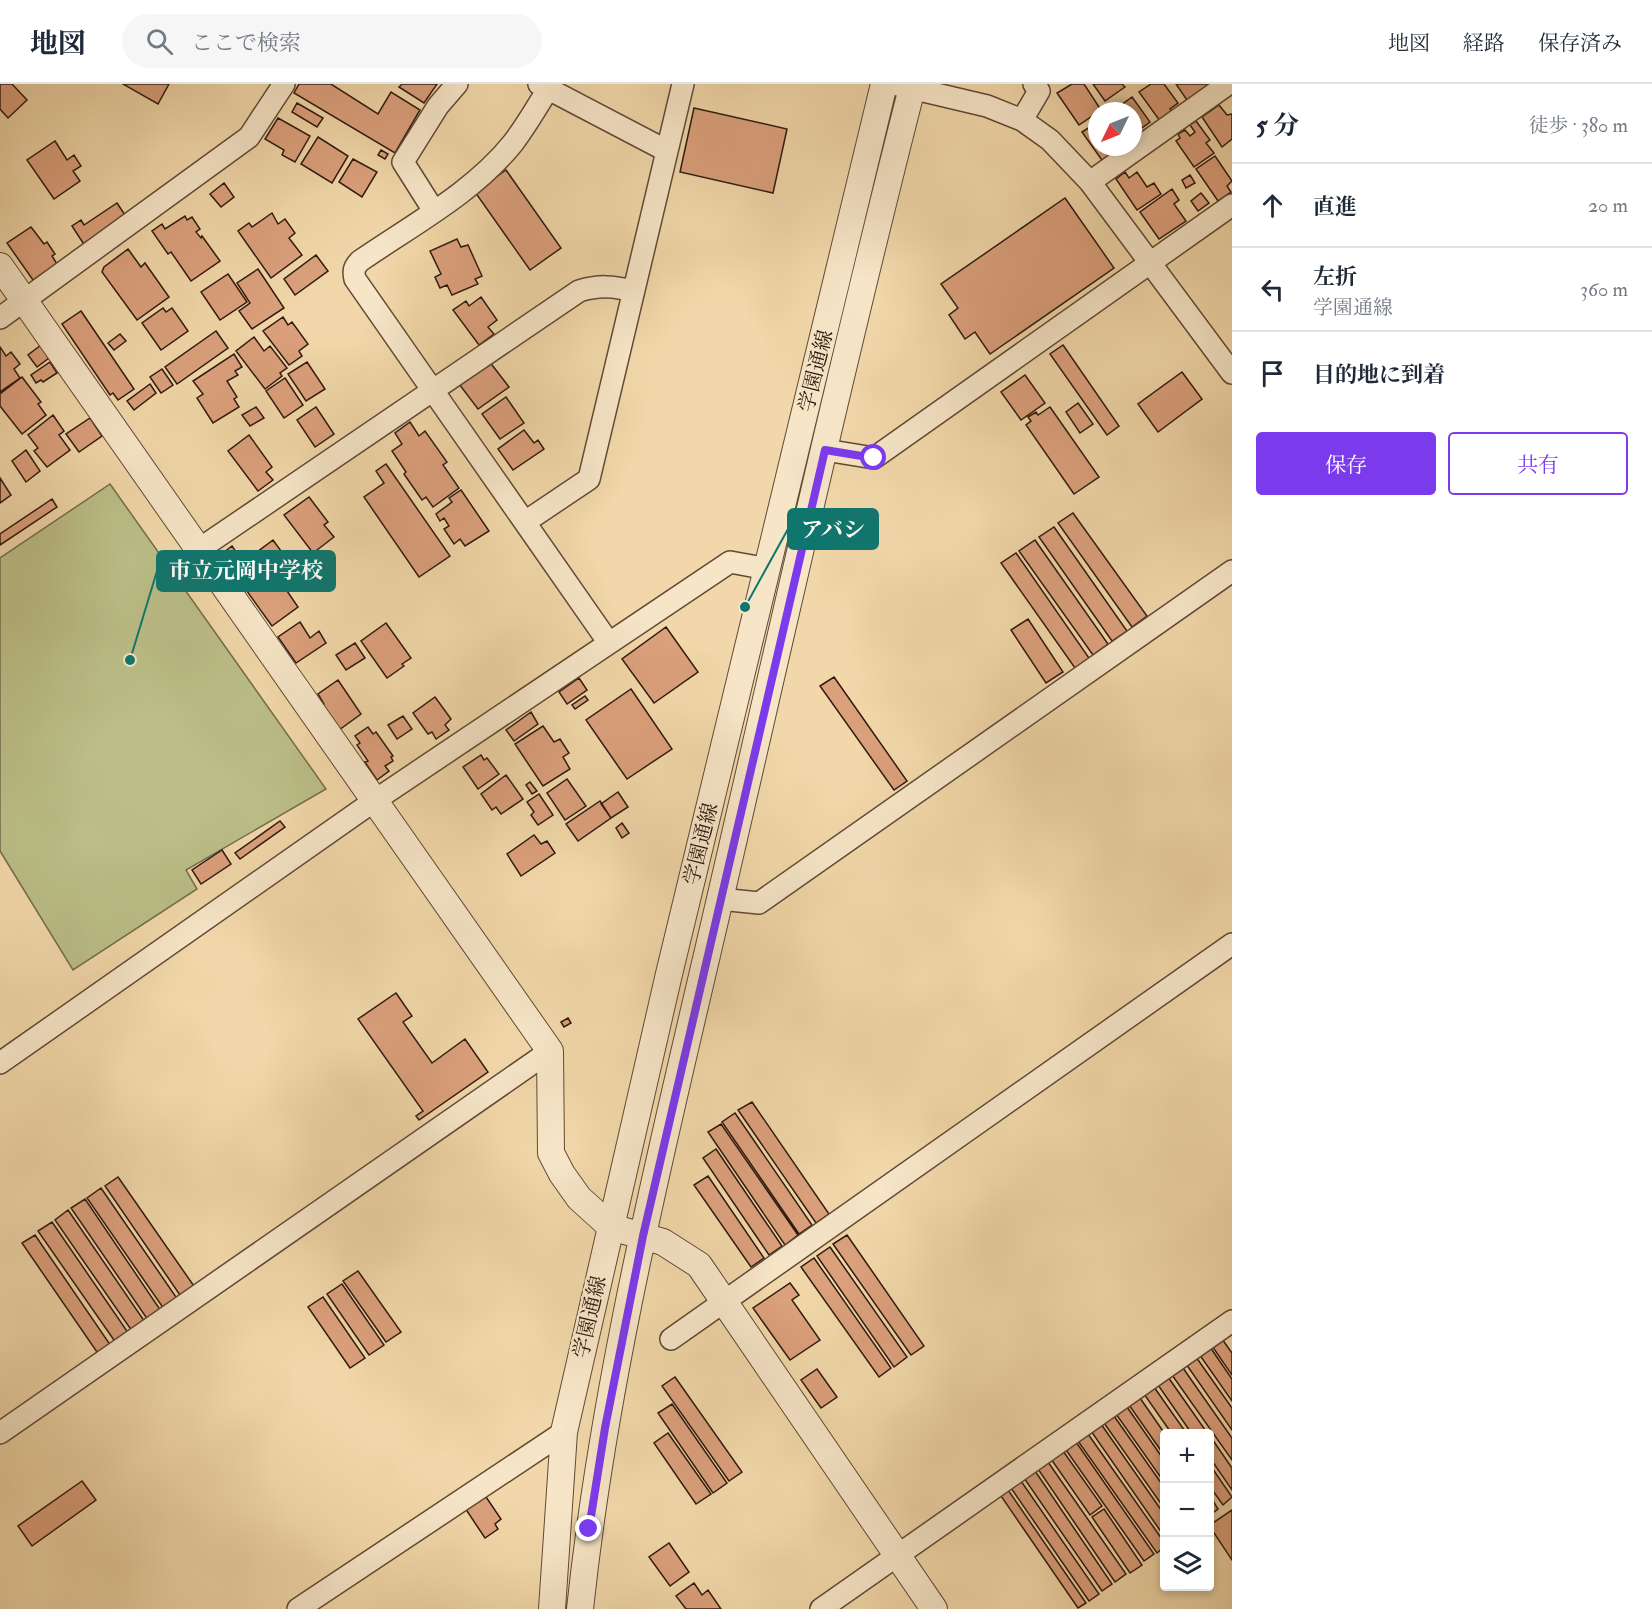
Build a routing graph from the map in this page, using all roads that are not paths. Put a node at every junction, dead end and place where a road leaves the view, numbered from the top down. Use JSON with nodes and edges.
{"nodes":[{"id":1,"x":284,"y":84,"type":"edge"},
{"id":2,"x":457,"y":84,"type":"edge"},
{"id":3,"x":683,"y":84,"type":"edge"},
{"id":4,"x":884,"y":84,"type":"edge"},
{"id":5,"x":1228,"y":84,"type":"edge"},
{"id":6,"x":907,"y":86,"type":"edge"},
{"id":7,"x":1041,"y":86,"type":"edge"},
{"id":8,"x":544,"y":87,"type":"edge"},
{"id":9,"x":1022,"y":120,"type":"junction"},
{"id":10,"x":667,"y":151,"type":"junction"},
{"id":11,"x":1090,"y":182,"type":"junction"},
{"id":12,"x":1232,"y":206,"type":"edge"},
{"id":13,"x":434,"y":211,"type":"junction"},
{"id":14,"x":1150,"y":263,"type":"junction"},
{"id":15,"x":0,"y":267,"type":"edge"},
{"id":16,"x":633,"y":291,"type":"junction"},
{"id":17,"x":25,"y":301,"type":"junction"},
{"id":18,"x":0,"y":318,"type":"edge"},
{"id":19,"x":1232,"y":373,"type":"edge"},
{"id":20,"x":433,"y":390,"type":"junction"},
{"id":21,"x":825,"y":450,"type":"junction"},
{"id":22,"x":525,"y":522,"type":"junction"},
{"id":23,"x":198,"y":550,"type":"junction"},
{"id":24,"x":768,"y":570,"type":"junction"},
{"id":25,"x":1232,"y":571,"type":"edge"},
{"id":26,"x":609,"y":644,"type":"junction"},
{"id":27,"x":374,"y":801,"type":"junction"},
{"id":28,"x":720,"y":899,"type":"junction"},
{"id":29,"x":1232,"y":944,"type":"edge"},
{"id":30,"x":550,"y":1051,"type":"junction"},
{"id":31,"x":0,"y":1063,"type":"edge"},
{"id":32,"x":611,"y":1227,"type":"junction"},
{"id":33,"x":643,"y":1236,"type":"junction"},
{"id":34,"x":725,"y":1301,"type":"junction"},
{"id":35,"x":1232,"y":1321,"type":"edge"},
{"id":36,"x":671,"y":1339,"type":"dead end"},
{"id":37,"x":564,"y":1432,"type":"junction"},
{"id":38,"x":0,"y":1433,"type":"edge"},
{"id":39,"x":896,"y":1556,"type":"junction"},
{"id":40,"x":298,"y":1609,"type":"edge"},
{"id":41,"x":552,"y":1609,"type":"edge"},
{"id":42,"x":580,"y":1609,"type":"edge"},
{"id":43,"x":821,"y":1609,"type":"edge"},
{"id":44,"x":934,"y":1609,"type":"edge"}],
"edges":[{"from":1,"to":17,"type":"street"},
{"from":2,"to":13,"type":"street"},
{"from":3,"to":10,"type":"street"},
{"from":4,"to":24,"type":"street","name":"学園通線"},
{"from":5,"to":11,"type":"street"},
{"from":6,"to":9,"type":"street"},
{"from":6,"to":21,"type":"street","name":"学園通線"},
{"from":7,"to":9,"type":"street"},
{"from":8,"to":10,"type":"street"},
{"from":8,"to":13,"type":"street"},
{"from":9,"to":11,"type":"street"},
{"from":10,"to":16,"type":"street"},
{"from":11,"to":14,"type":"street"},
{"from":12,"to":14,"type":"street"},
{"from":13,"to":20,"type":"street"},
{"from":14,"to":19,"type":"street"},
{"from":14,"to":21,"type":"street"},
{"from":15,"to":17,"type":"street"},
{"from":16,"to":20,"type":"street"},
{"from":16,"to":22,"type":"street"},
{"from":17,"to":18,"type":"street"},
{"from":17,"to":23,"type":"street"},
{"from":20,"to":22,"type":"street"},
{"from":20,"to":23,"type":"street"},
{"from":21,"to":28,"type":"street","name":"学園通線"},
{"from":22,"to":26,"type":"street"},
{"from":23,"to":27,"type":"street"},
{"from":24,"to":26,"type":"street"},
{"from":24,"to":32,"type":"street","name":"学園通線"},
{"from":25,"to":28,"type":"street"},
{"from":26,"to":27,"type":"street"},
{"from":27,"to":30,"type":"street"},
{"from":27,"to":31,"type":"street"},
{"from":28,"to":33,"type":"street","name":"学園通線"},
{"from":29,"to":34,"type":"street"},
{"from":30,"to":32,"type":"street"},
{"from":30,"to":38,"type":"street"},
{"from":32,"to":33,"type":"street"},
{"from":32,"to":37,"type":"street","name":"学園通線"},
{"from":33,"to":34,"type":"street"},
{"from":33,"to":42,"type":"street","name":"学園通線"},
{"from":34,"to":36,"type":"street"},
{"from":34,"to":39,"type":"street"},
{"from":35,"to":39,"type":"street"},
{"from":37,"to":40,"type":"street"},
{"from":37,"to":41,"type":"street","name":"学園通線"},
{"from":39,"to":43,"type":"street"},
{"from":39,"to":44,"type":"street"}]}
